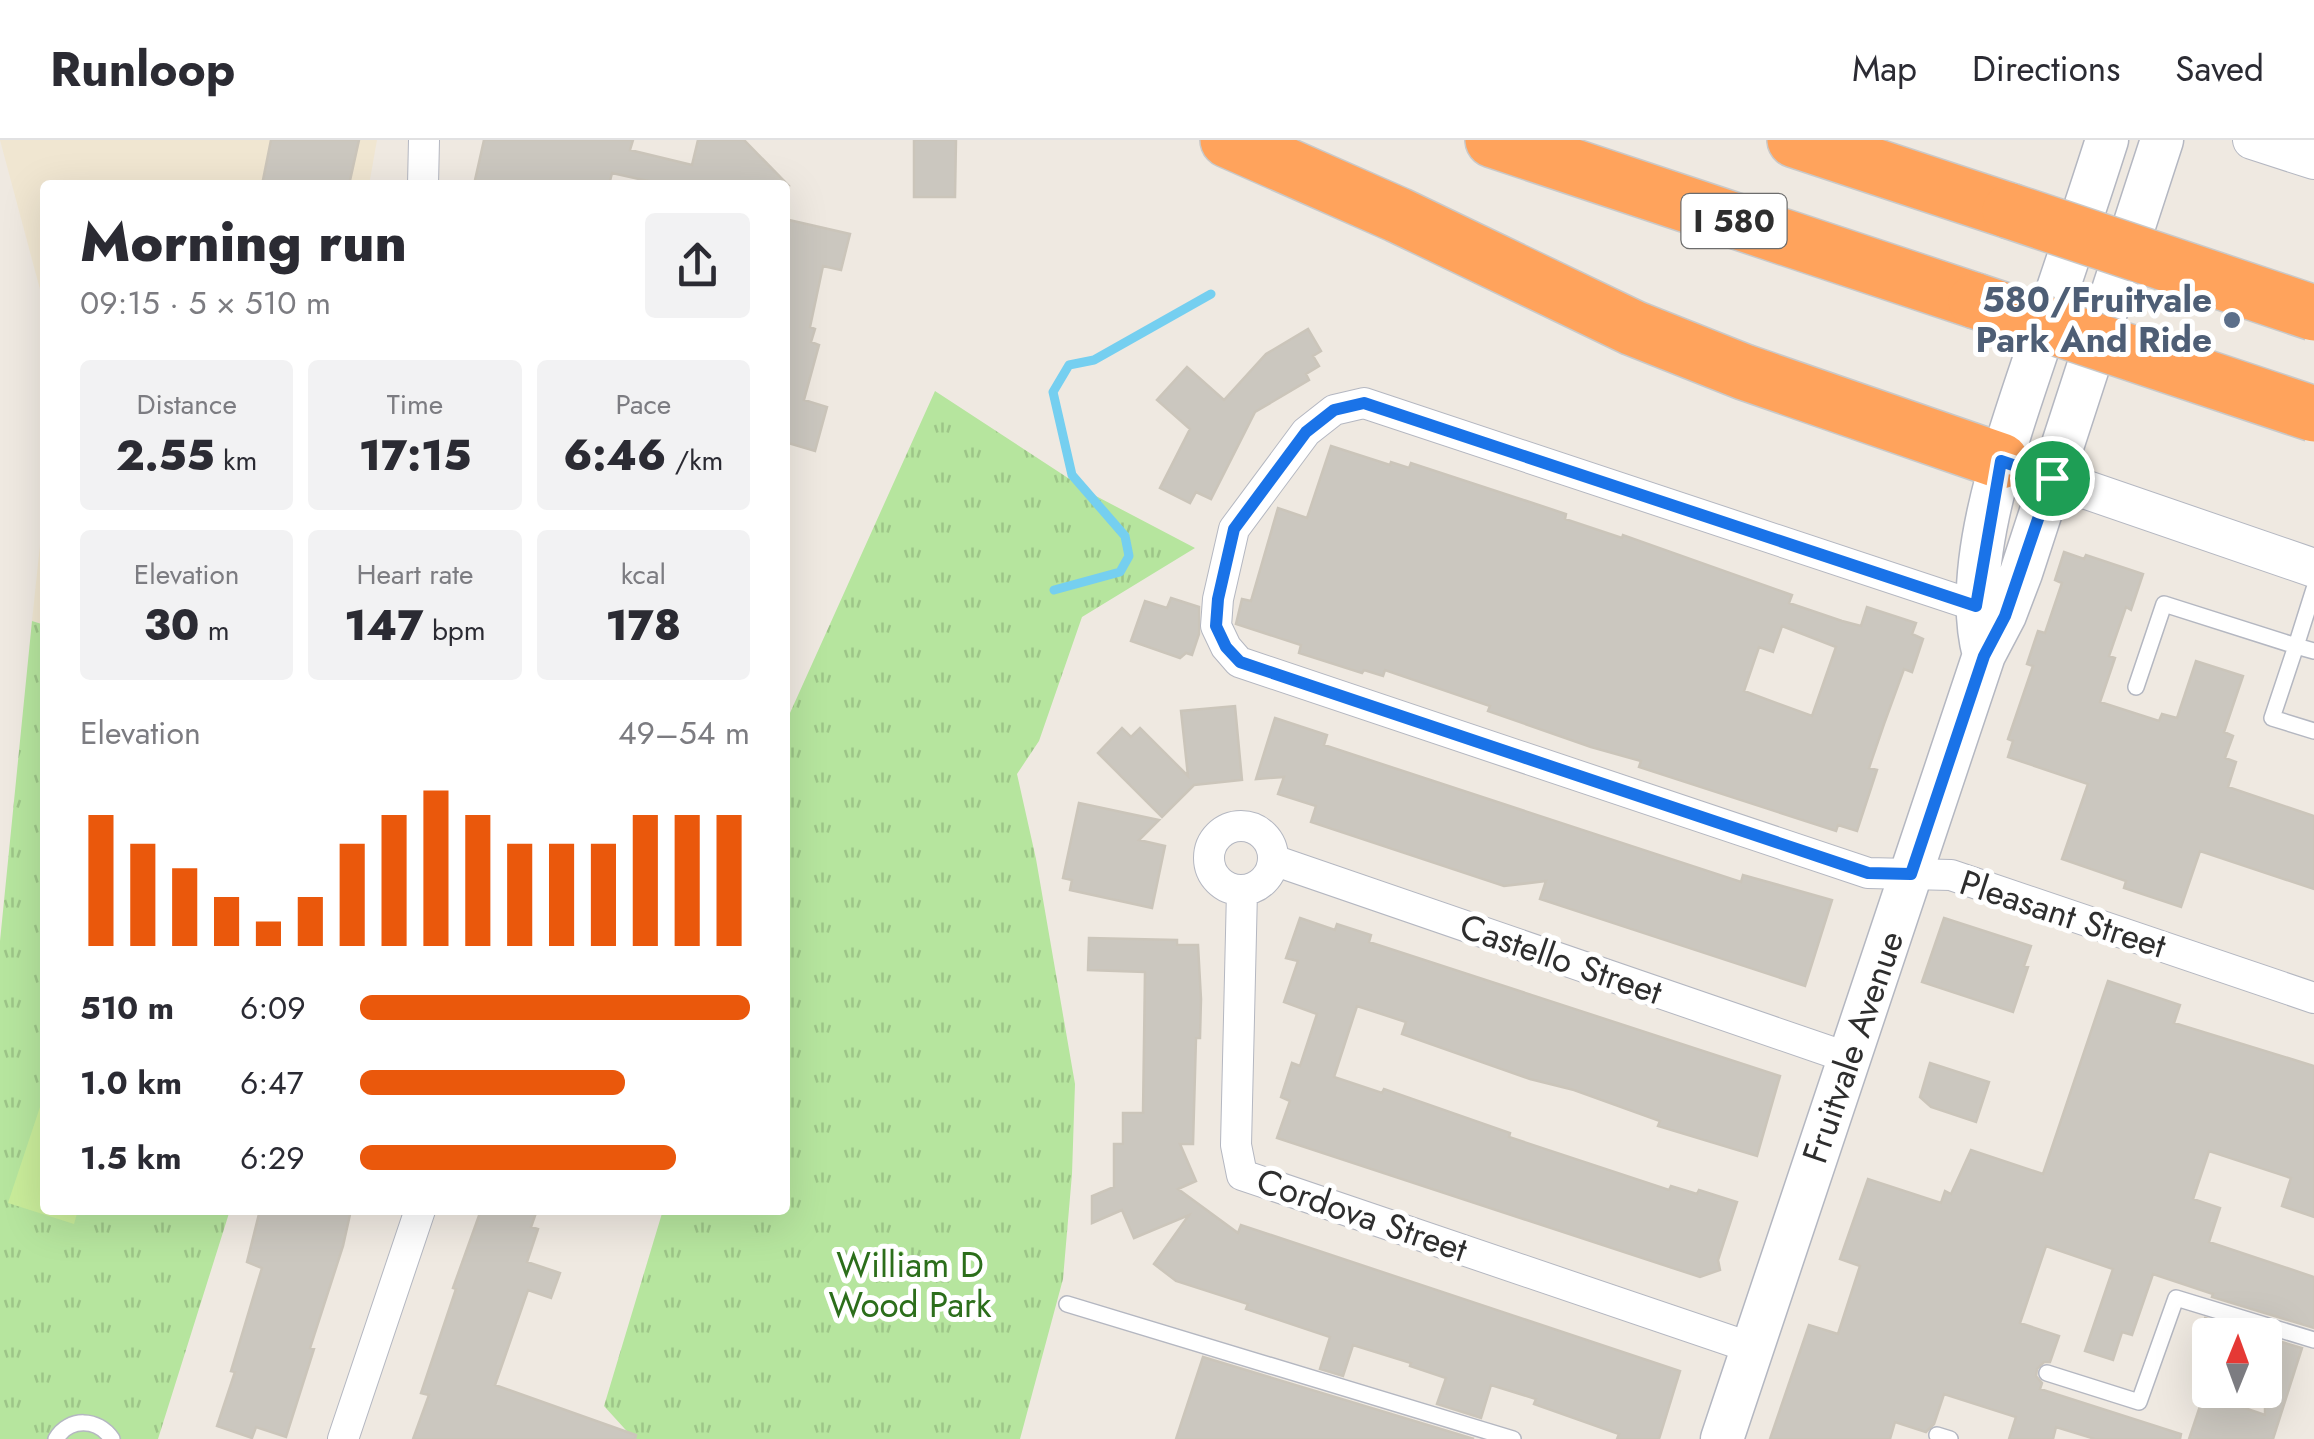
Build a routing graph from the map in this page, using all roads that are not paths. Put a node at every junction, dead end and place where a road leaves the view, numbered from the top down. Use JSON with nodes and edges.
{"nodes":[{"id":1,"x":424,"y":140,"type":"edge"},
{"id":2,"x":1228,"y":140,"type":"edge"},
{"id":3,"x":1493,"y":140,"type":"edge"},
{"id":4,"x":1795,"y":140,"type":"edge"},
{"id":5,"x":2107,"y":140,"type":"edge"},
{"id":6,"x":2162,"y":140,"type":"edge"},
{"id":7,"x":2252,"y":140,"type":"edge"},
{"id":8,"x":2314,"y":160,"type":"edge"},
{"id":9,"x":423,"y":180,"type":"edge"},
{"id":10,"x":2314,"y":313,"type":"edge"},
{"id":11,"x":2314,"y":414,"type":"edge"},
{"id":12,"x":2001,"y":461,"type":"junction"},
{"id":13,"x":2052,"y":478,"type":"junction"},
{"id":14,"x":2314,"y":568,"type":"edge"},
{"id":15,"x":2314,"y":589,"type":"edge"},
{"id":16,"x":1976,"y":606,"type":"junction"},
{"id":17,"x":2296,"y":646,"type":"junction"},
{"id":18,"x":2314,"y":651,"type":"edge"},
{"id":19,"x":1984,"y":656,"type":"junction"},
{"id":20,"x":2136,"y":687,"type":"dead end"},
{"id":21,"x":2314,"y":732,"type":"edge"},
{"id":22,"x":1273,"y":860,"type":"junction"},
{"id":23,"x":1911,"y":874,"type":"junction"},
{"id":24,"x":1242,"y":890,"type":"junction"},
{"id":25,"x":2314,"y":998,"type":"edge"},
{"id":26,"x":1849,"y":1058,"type":"junction"},
{"id":27,"x":418,"y":1215,"type":"edge"},
{"id":28,"x":1067,"y":1304,"type":"dead end"},
{"id":29,"x":2314,"y":1340,"type":"edge"},
{"id":30,"x":1752,"y":1348,"type":"junction"},
{"id":31,"x":2047,"y":1373,"type":"dead end"},
{"id":32,"x":56,"y":1439,"type":"edge"},
{"id":33,"x":112,"y":1439,"type":"edge"},
{"id":34,"x":343,"y":1439,"type":"edge"},
{"id":35,"x":1513,"y":1439,"type":"edge"},
{"id":36,"x":1722,"y":1439,"type":"edge"}],
"edges":[{"from":1,"to":9,"type":"street"},
{"from":2,"to":12,"type":"highway"},
{"from":3,"to":11,"type":"highway","number":"I 580","bridge":true},
{"from":4,"to":10,"type":"highway","bridge":true},
{"from":5,"to":12,"type":"main road","name":"Fruitvale Avenue"},
{"from":6,"to":13,"type":"main road","name":"Fruitvale Avenue"},
{"from":7,"to":8,"type":"street"},
{"from":12,"to":13,"type":"main road"},
{"from":12,"to":16,"type":"main road","name":"Fruitvale Avenue"},
{"from":13,"to":14,"type":"street"},
{"from":13,"to":19,"type":"main road","name":"Fruitvale Avenue"},
{"from":15,"to":17,"type":"lane"},
{"from":16,"to":19,"type":"main road","name":"Fruitvale Avenue"},
{"from":16,"to":23,"type":"street","name":"Pleasant Street"},
{"from":17,"to":18,"type":"lane"},
{"from":17,"to":20,"type":"lane"},
{"from":17,"to":21,"type":"lane"},
{"from":19,"to":23,"type":"main road","name":"Fruitvale Avenue"},
{"from":22,"to":24,"type":"street"},
{"from":22,"to":24,"type":"street"},
{"from":22,"to":26,"type":"street","name":"Castello Street"},
{"from":23,"to":25,"type":"street","name":"Pleasant Street"},
{"from":23,"to":26,"type":"main road","name":"Fruitvale Avenue"},
{"from":24,"to":30,"type":"street","name":"Cordova Street"},
{"from":26,"to":30,"type":"main road","name":"Fruitvale Avenue"},
{"from":27,"to":34,"type":"street"},
{"from":28,"to":35,"type":"lane"},
{"from":29,"to":31,"type":"lane"},
{"from":30,"to":36,"type":"main road","name":"Fruitvale Avenue"},
{"from":32,"to":33,"type":"lane"}]}
